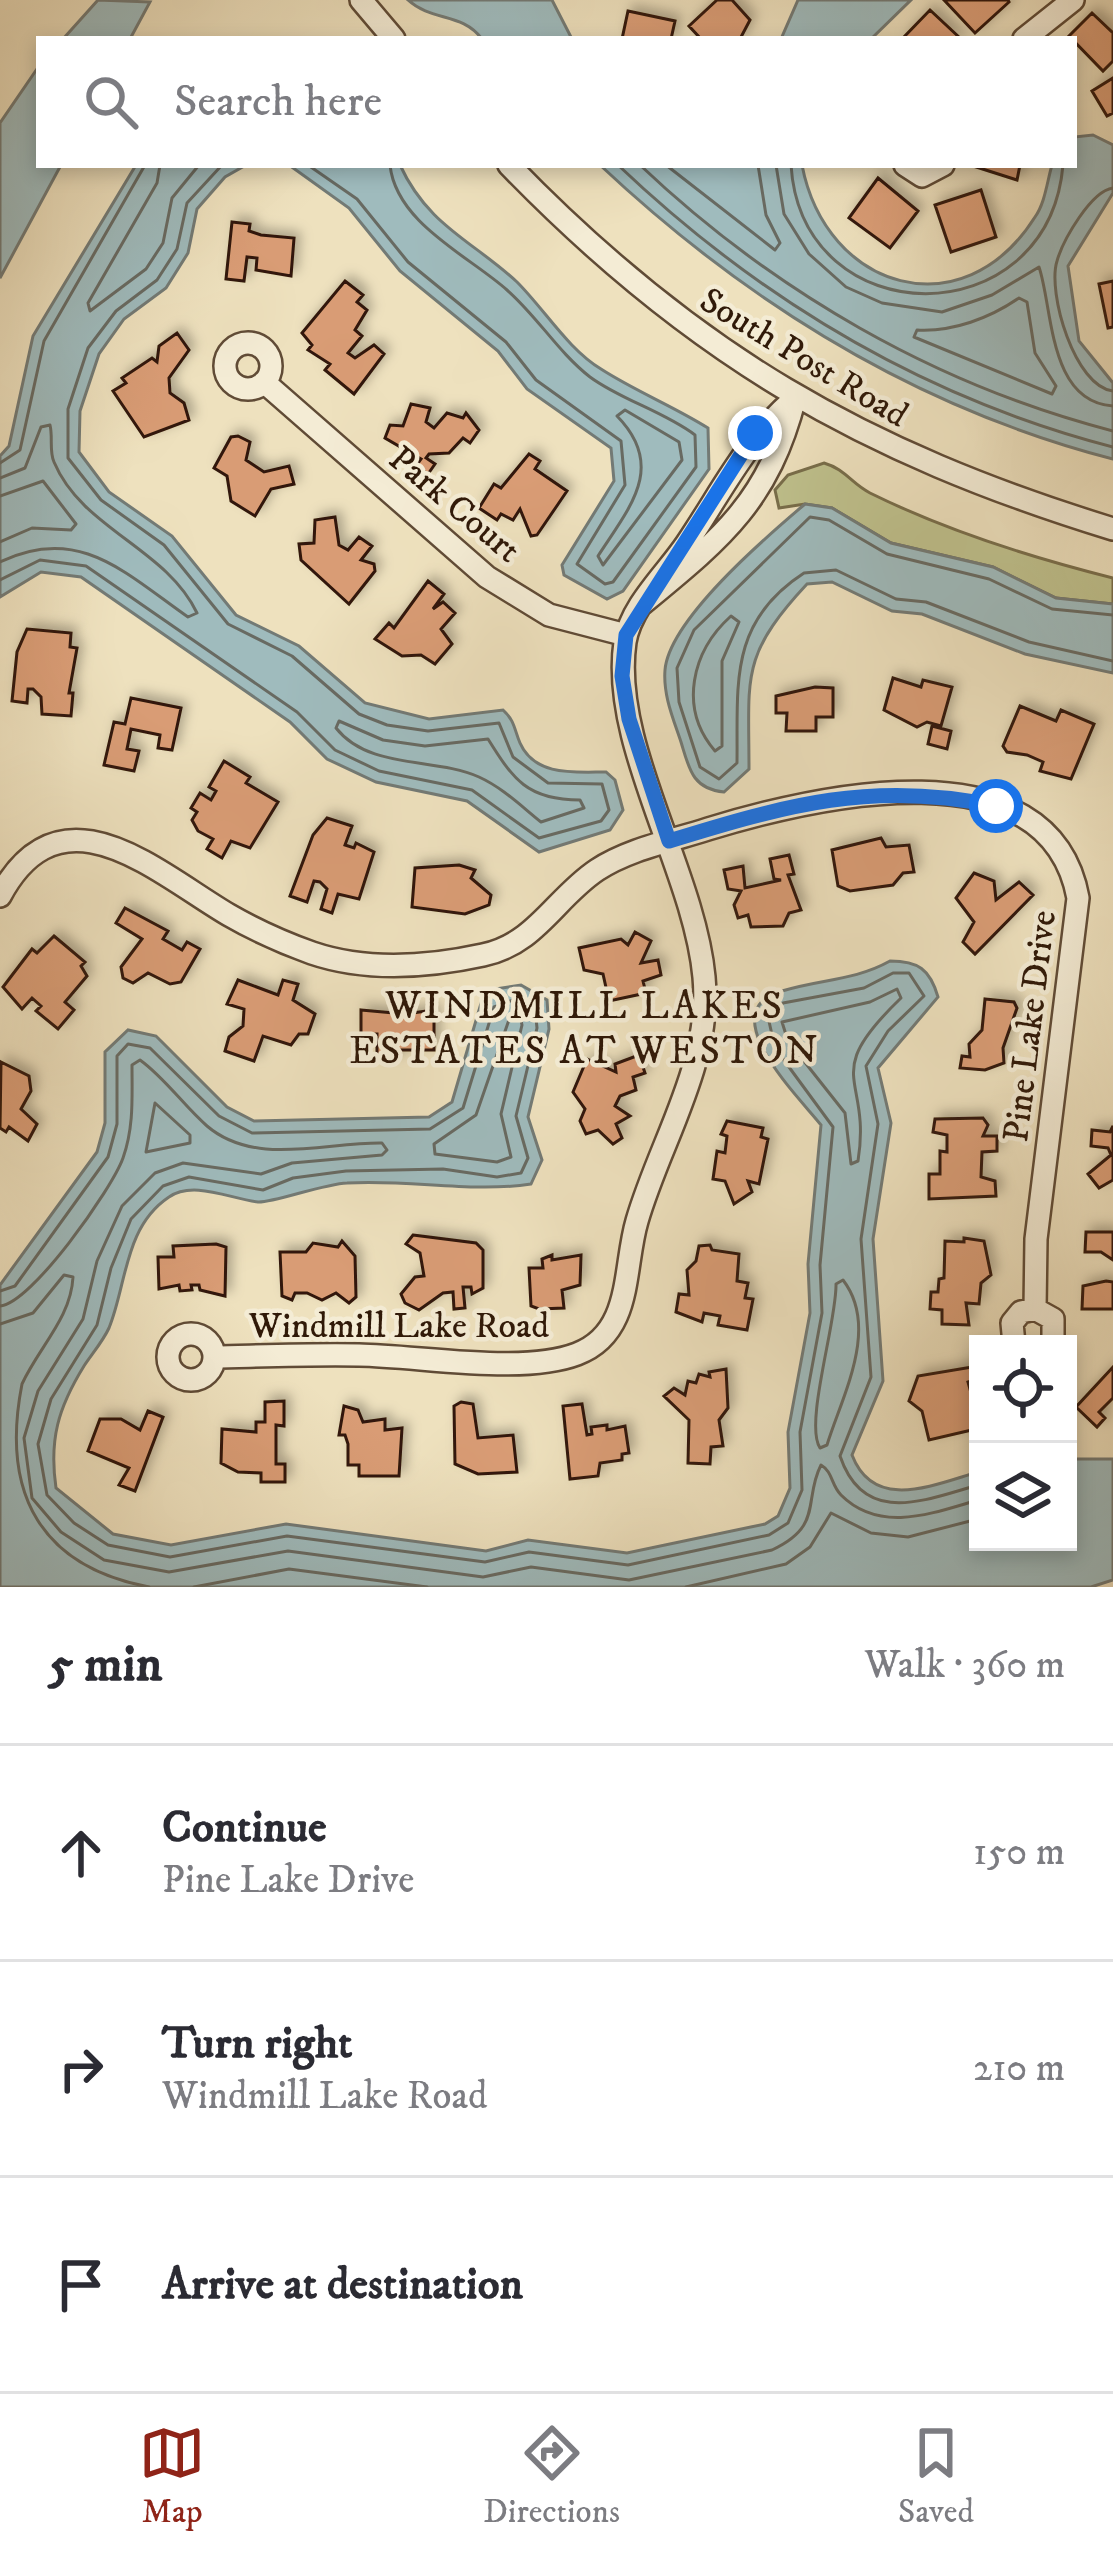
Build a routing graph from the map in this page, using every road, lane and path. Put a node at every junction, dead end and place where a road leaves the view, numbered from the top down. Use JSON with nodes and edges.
{"nodes":[{"id":1,"x":362,"y":0,"type":"edge"},
{"id":2,"x":1073,"y":0,"type":"edge"},
{"id":3,"x":392,"y":36,"type":"edge"},
{"id":4,"x":1028,"y":36,"type":"edge"},
{"id":5,"x":512,"y":168,"type":"edge"},
{"id":6,"x":910,"y":168,"type":"edge"},
{"id":7,"x":937,"y":168,"type":"edge"},
{"id":8,"x":264,"y":382,"type":"dead end"},
{"id":9,"x":795,"y":398,"type":"junction"},
{"id":10,"x":1113,"y":529,"type":"edge"},
{"id":11,"x":642,"y":604,"type":"junction"},
{"id":12,"x":626,"y":635,"type":"junction"},
{"id":13,"x":669,"y":841,"type":"junction"},
{"id":14,"x":0,"y":896,"type":"edge"},
{"id":15,"x":1035,"y":1309,"type":"junction"},
{"id":16,"x":1012,"y":1335,"type":"edge"},
{"id":17,"x":1052,"y":1335,"type":"edge"},
{"id":18,"x":214,"y":1357,"type":"dead end"}],
"edges":[{"from":1,"to":3,"type":"street"},
{"from":2,"to":4,"type":"street"},
{"from":5,"to":9,"type":"street","name":"South Post Road"},
{"from":6,"to":7,"type":"street"},
{"from":8,"to":12,"type":"street","name":"Park Court"},
{"from":9,"to":10,"type":"street","name":"South Post Road"},
{"from":9,"to":11,"type":"street","name":"Windmill Lake Road"},
{"from":9,"to":11,"type":"street","name":"Windmill Lake Road"},
{"from":11,"to":12,"type":"street","name":"Windmill Lake Road"},
{"from":12,"to":13,"type":"street","name":"Windmill Lake Road"},
{"from":13,"to":14,"type":"street","name":"Pine Lake Drive"},
{"from":13,"to":15,"type":"street","name":"Pine Lake Drive"},
{"from":13,"to":18,"type":"street","name":"Windmill Lake Road"},
{"from":15,"to":16,"type":"street","name":"Pine Lake Drive"},
{"from":15,"to":17,"type":"street","name":"Pine Lake Drive"}]}
